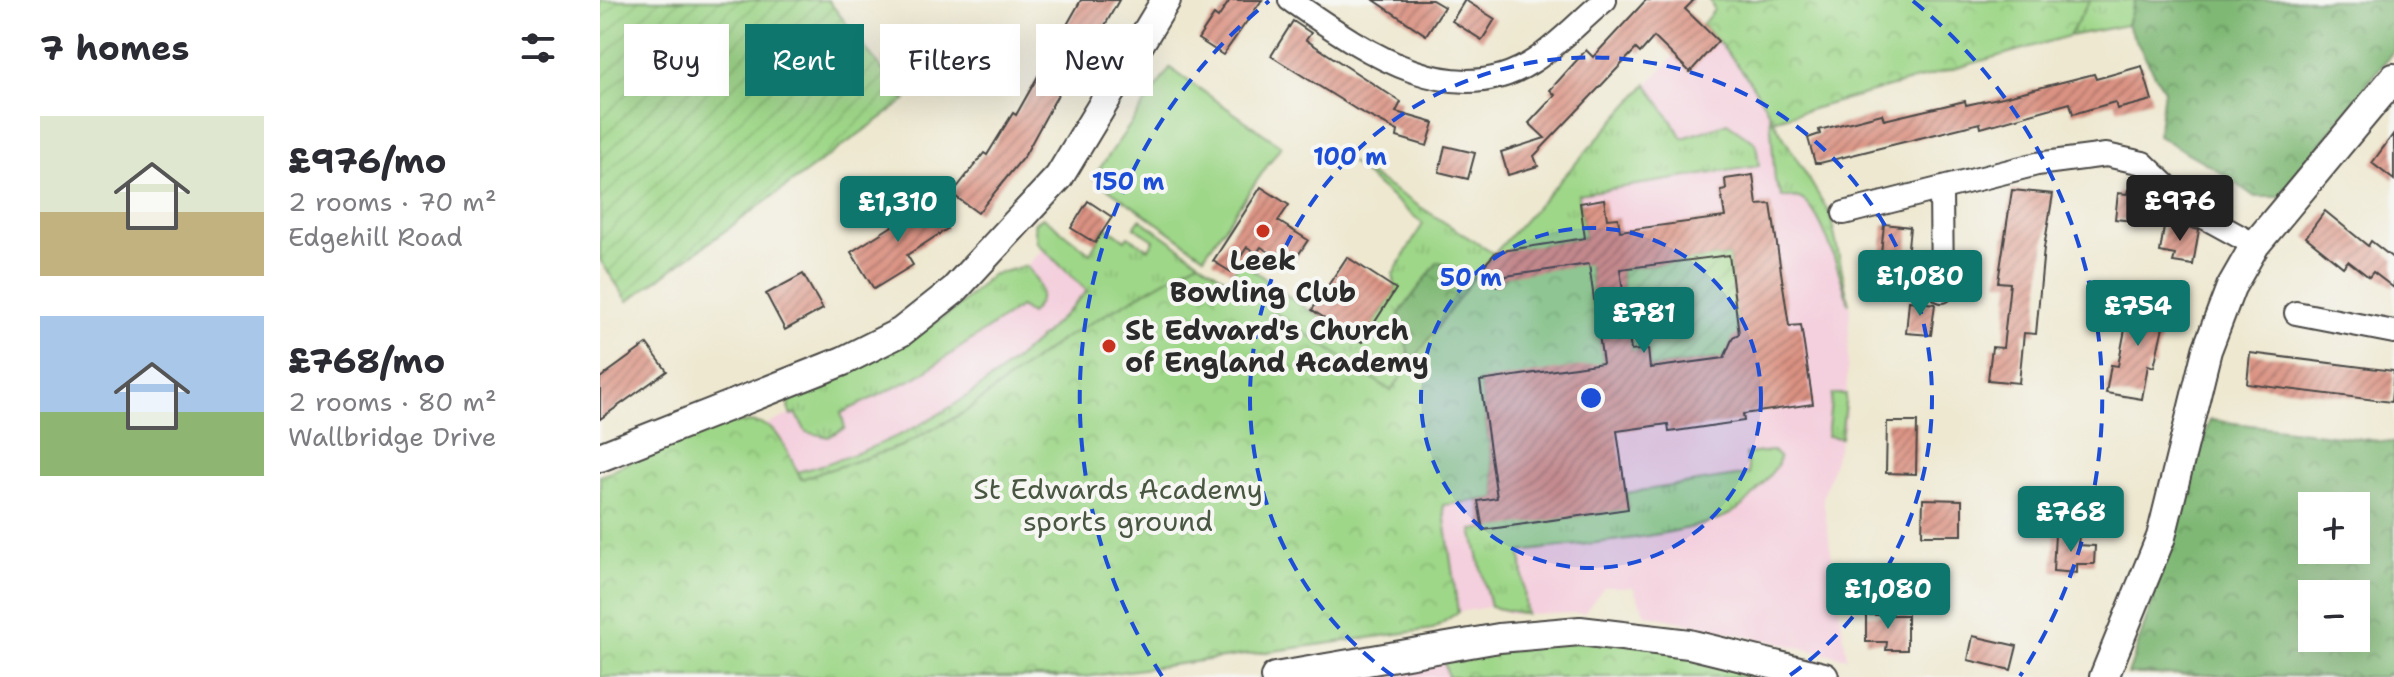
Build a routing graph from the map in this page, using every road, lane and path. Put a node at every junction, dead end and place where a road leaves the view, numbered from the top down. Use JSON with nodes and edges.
{"nodes":[{"id":1,"x":1166,"y":0,"type":"edge"},
{"id":2,"x":1290,"y":0,"type":"edge"},
{"id":3,"x":1592,"y":4,"type":"edge"},
{"id":4,"x":2393,"y":80,"type":"edge"},
{"id":5,"x":1941,"y":189,"type":"junction"},
{"id":6,"x":1844,"y":213,"type":"dead end"},
{"id":7,"x":2255,"y":245,"type":"junction"},
{"id":8,"x":1942,"y":291,"type":"dead end"},
{"id":9,"x":2296,"y":313,"type":"dead end"},
{"id":10,"x":2394,"y":332,"type":"edge"},
{"id":11,"x":600,"y":457,"type":"edge"},
{"id":12,"x":1275,"y":677,"type":"edge"},
{"id":13,"x":1824,"y":677,"type":"edge"},
{"id":14,"x":2104,"y":677,"type":"edge"}],
"edges":[{"from":1,"to":11,"type":"street"},
{"from":2,"to":3,"type":"street"},
{"from":4,"to":7,"type":"street"},
{"from":5,"to":6,"type":"street"},
{"from":5,"to":7,"type":"street"},
{"from":5,"to":8,"type":"street"},
{"from":7,"to":14,"type":"street"},
{"from":9,"to":10,"type":"street"},
{"from":12,"to":13,"type":"street"}]}
